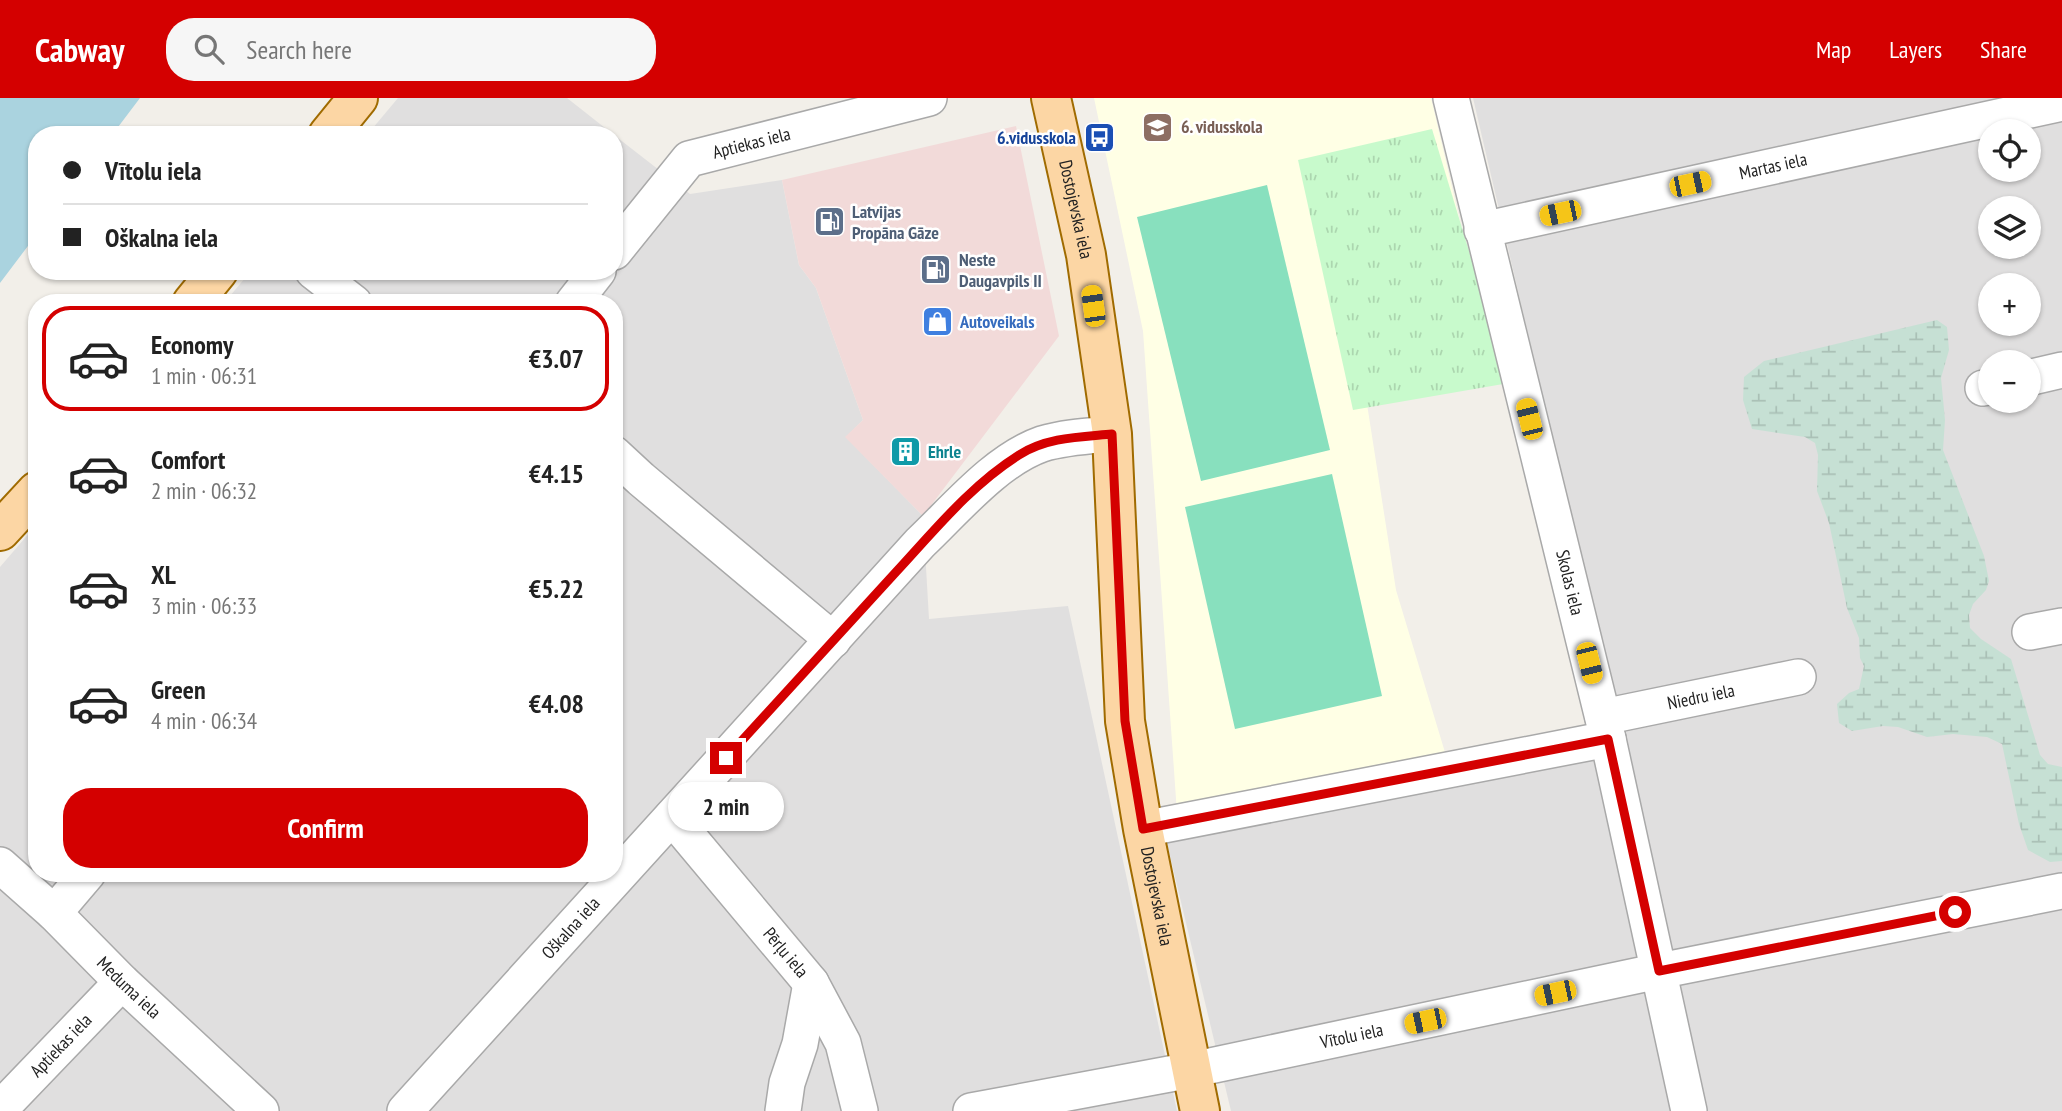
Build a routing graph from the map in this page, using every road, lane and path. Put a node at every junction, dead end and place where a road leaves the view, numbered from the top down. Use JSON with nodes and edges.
{"nodes":[{"id":1,"x":358,"y":98,"type":"edge"},
{"id":2,"x":929,"y":98,"type":"edge"},
{"id":3,"x":1051,"y":98,"type":"edge"},
{"id":4,"x":1451,"y":98,"type":"edge"},
{"id":5,"x":2062,"y":103,"type":"edge"},
{"id":6,"x":335,"y":126,"type":"edge"},
{"id":7,"x":1482,"y":230,"type":"junction"},
{"id":8,"x":623,"y":241,"type":"edge"},
{"id":9,"x":211,"y":280,"type":"edge"},
{"id":10,"x":325,"y":280,"type":"edge"},
{"id":11,"x":591,"y":280,"type":"edge"},
{"id":12,"x":199,"y":294,"type":"edge"},
{"id":13,"x":342,"y":294,"type":"edge"},
{"id":14,"x":580,"y":294,"type":"edge"},
{"id":15,"x":2062,"y":370,"type":"edge"},
{"id":16,"x":2041,"y":375,"type":"edge"},
{"id":17,"x":1112,"y":434,"type":"junction"},
{"id":18,"x":623,"y":462,"type":"edge"},
{"id":19,"x":28,"y":501,"type":"edge"},
{"id":20,"x":0,"y":531,"type":"edge"},
{"id":21,"x":833,"y":640,"type":"junction"},
{"id":22,"x":1798,"y":677,"type":"dead end"},
{"id":23,"x":1605,"y":728,"type":"junction"},
{"id":24,"x":672,"y":817,"type":"junction"},
{"id":25,"x":1143,"y":829,"type":"junction"},
{"id":26,"x":0,"y":865,"type":"edge"},
{"id":27,"x":623,"y":871,"type":"edge"},
{"id":28,"x":80,"y":882,"type":"edge"},
{"id":29,"x":613,"y":882,"type":"edge"},
{"id":30,"x":2062,"y":891,"type":"edge"},
{"id":31,"x":54,"y":913,"type":"junction"},
{"id":32,"x":1659,"y":971,"type":"junction"},
{"id":33,"x":121,"y":982,"type":"junction"},
{"id":34,"x":811,"y":983,"type":"junction"},
{"id":35,"x":1191,"y":1070,"type":"junction"},
{"id":36,"x":0,"y":1109,"type":"edge"},
{"id":37,"x":261,"y":1111,"type":"edge"},
{"id":38,"x":405,"y":1111,"type":"edge"},
{"id":39,"x":783,"y":1111,"type":"edge"},
{"id":40,"x":860,"y":1111,"type":"edge"},
{"id":41,"x":971,"y":1111,"type":"edge"},
{"id":42,"x":1200,"y":1111,"type":"edge"},
{"id":43,"x":1689,"y":1111,"type":"edge"}],
"edges":[{"from":1,"to":6,"type":"main road"},
{"from":2,"to":8,"type":"street","name":"Aptiekas iela"},
{"from":3,"to":17,"type":"main road","name":"Dostojevska iela"},
{"from":4,"to":7,"type":"street","name":"Skolas iela"},
{"from":5,"to":7,"type":"street","name":"Martas iela"},
{"from":7,"to":23,"type":"street","name":"Skolas iela"},
{"from":9,"to":12,"type":"main road"},
{"from":10,"to":13,"type":"street"},
{"from":11,"to":14,"type":"street"},
{"from":15,"to":16,"type":"street"},
{"from":17,"to":21,"type":"street","name":"Oškalna iela"},
{"from":17,"to":25,"type":"main road","name":"Dostojevska iela"},
{"from":18,"to":21,"type":"street"},
{"from":19,"to":20,"type":"main road"},
{"from":21,"to":24,"type":"street","name":"Oškalna iela"},
{"from":22,"to":23,"type":"street","name":"Niedru iela"},
{"from":23,"to":25,"type":"street","name":"Niedru iela"},
{"from":23,"to":32,"type":"street","name":"Skolas iela"},
{"from":24,"to":27,"type":"street","name":"Oškalna iela"},
{"from":24,"to":34,"type":"street","name":"Pērļu iela"},
{"from":25,"to":35,"type":"main road","name":"Dostojevska iela"},
{"from":26,"to":31,"type":"street","name":"Meduma iela"},
{"from":28,"to":31,"type":"street"},
{"from":29,"to":38,"type":"street","name":"Oškalna iela"},
{"from":30,"to":32,"type":"street","name":"Vītolu iela"},
{"from":31,"to":33,"type":"street","name":"Meduma iela"},
{"from":32,"to":35,"type":"street","name":"Vītolu iela"},
{"from":32,"to":43,"type":"street","name":"Skolas iela"},
{"from":33,"to":36,"type":"street","name":"Aptiekas iela"},
{"from":33,"to":37,"type":"street","name":"Meduma iela"},
{"from":34,"to":39,"type":"street"},
{"from":34,"to":40,"type":"street","name":"Pērļu iela"},
{"from":35,"to":41,"type":"street","name":"Vītolu iela"},
{"from":35,"to":42,"type":"main road","name":"Dostojevska iela"}]}
